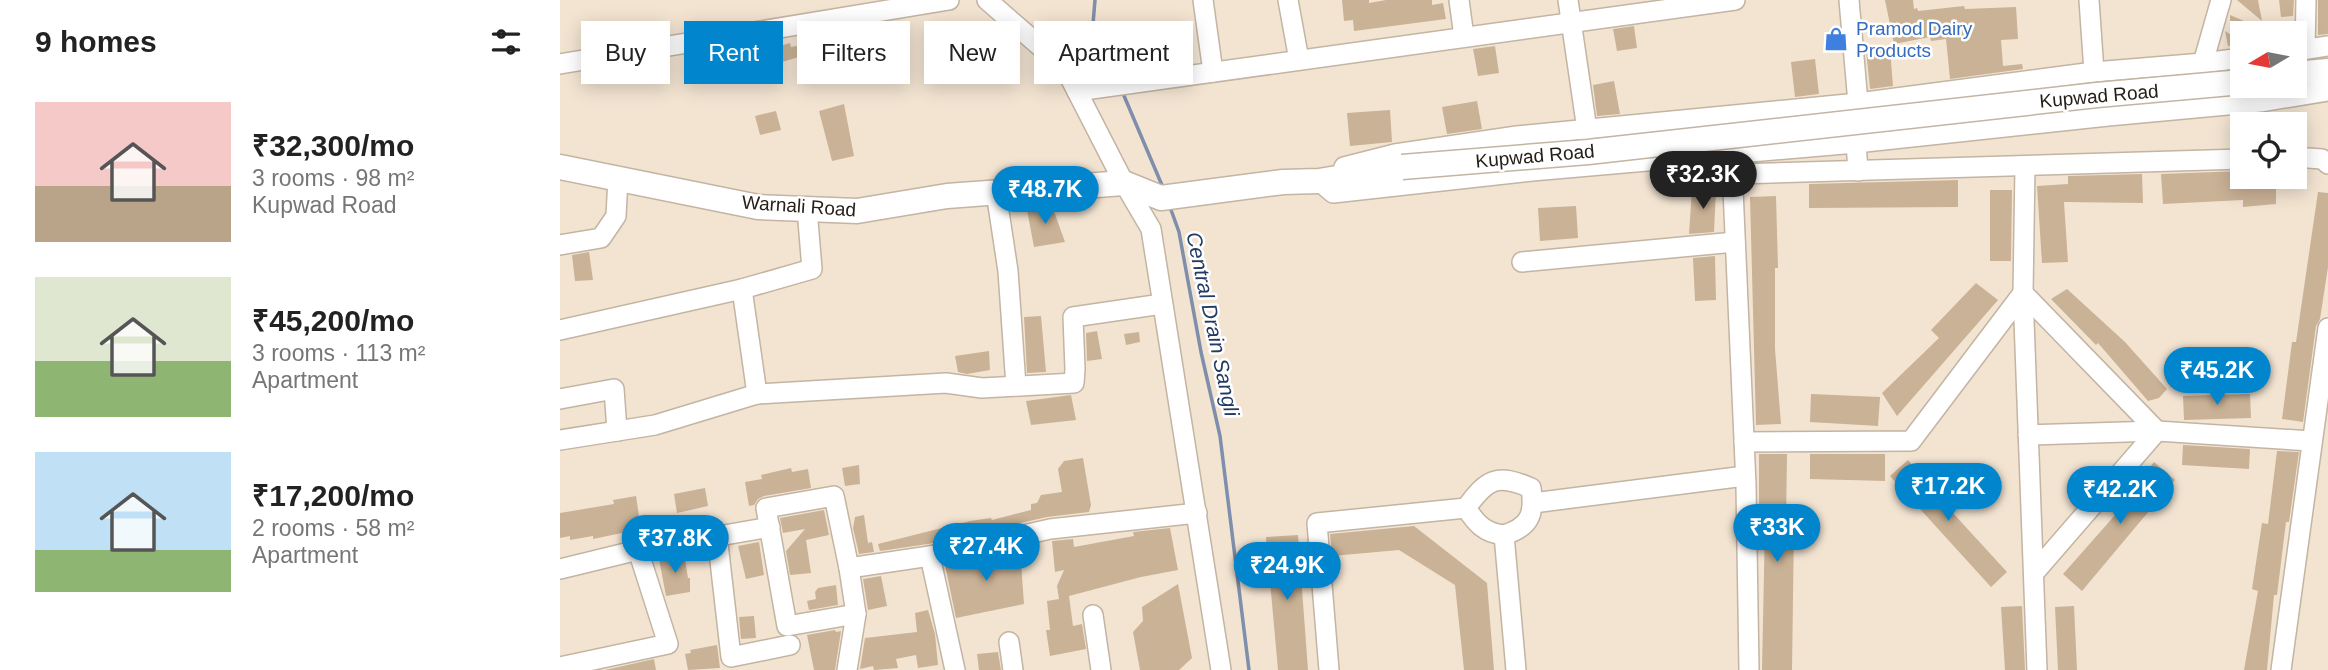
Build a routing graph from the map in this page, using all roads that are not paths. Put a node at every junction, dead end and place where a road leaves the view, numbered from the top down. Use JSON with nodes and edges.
{"nodes":[{"id":1,"x":949,"y":0,"type":"edge"},
{"id":2,"x":987,"y":0,"type":"edge"},
{"id":3,"x":1203,"y":0,"type":"edge"},
{"id":4,"x":1288,"y":0,"type":"edge"},
{"id":5,"x":1459,"y":0,"type":"edge"},
{"id":6,"x":1569,"y":0,"type":"edge"},
{"id":7,"x":1735,"y":0,"type":"edge"},
{"id":8,"x":1849,"y":0,"type":"edge"},
{"id":9,"x":2089,"y":0,"type":"edge"},
{"id":10,"x":2221,"y":0,"type":"edge"},
{"id":11,"x":2306,"y":0,"type":"edge"},
{"id":12,"x":1699,"y":2,"type":"edge"},
{"id":13,"x":902,"y":4,"type":"edge"},
{"id":14,"x":2303,"y":21,"type":"edge"},
{"id":15,"x":1572,"y":22,"type":"junction"},
{"id":16,"x":1464,"y":37,"type":"junction"},
{"id":17,"x":2328,"y":46,"type":"edge"},
{"id":18,"x":2307,"y":49,"type":"edge"},
{"id":19,"x":1299,"y":60,"type":"junction"},
{"id":20,"x":2230,"y":60,"type":"edge"},
{"id":21,"x":560,"y":64,"type":"edge"},
{"id":22,"x":2203,"y":64,"type":"junction"},
{"id":23,"x":2328,"y":71,"type":"edge"},
{"id":24,"x":1213,"y":72,"type":"junction"},
{"id":25,"x":2094,"y":72,"type":"junction"},
{"id":26,"x":2307,"y":73,"type":"edge"},
{"id":27,"x":2230,"y":83,"type":"edge"},
{"id":28,"x":1077,"y":91,"type":"junction"},
{"id":29,"x":2328,"y":91,"type":"edge"},
{"id":30,"x":1858,"y":103,"type":"junction"},
{"id":31,"x":1587,"y":130,"type":"junction"},
{"id":32,"x":1856,"y":143,"type":"junction"},
{"id":33,"x":1731,"y":153,"type":"junction"},
{"id":34,"x":2307,"y":158,"type":"edge"},
{"id":35,"x":2230,"y":159,"type":"edge"},
{"id":36,"x":2328,"y":164,"type":"edge"},
{"id":37,"x":560,"y":167,"type":"edge"},
{"id":38,"x":2025,"y":167,"type":"junction"},
{"id":39,"x":1858,"y":171,"type":"junction"},
{"id":40,"x":1738,"y":174,"type":"junction"},
{"id":41,"x":618,"y":178,"type":"junction"},
{"id":42,"x":1319,"y":181,"type":"junction"},
{"id":43,"x":1283,"y":182,"type":"junction"},
{"id":44,"x":1124,"y":183,"type":"junction"},
{"id":45,"x":996,"y":192,"type":"junction"},
{"id":46,"x":807,"y":209,"type":"junction"},
{"id":47,"x":1735,"y":242,"type":"junction"},
{"id":48,"x":560,"y":245,"type":"edge"},
{"id":49,"x":1522,"y":262,"type":"dead end"},
{"id":50,"x":742,"y":289,"type":"junction"},
{"id":51,"x":2023,"y":293,"type":"junction"},
{"id":52,"x":1162,"y":304,"type":"junction"},
{"id":53,"x":2328,"y":328,"type":"edge"},
{"id":54,"x":560,"y":330,"type":"edge"},
{"id":55,"x":1016,"y":386,"type":"junction"},
{"id":56,"x":757,"y":394,"type":"junction"},
{"id":57,"x":560,"y":400,"type":"edge"},
{"id":58,"x":2157,"y":430,"type":"junction"},
{"id":59,"x":617,"y":431,"type":"junction"},
{"id":60,"x":2028,"y":435,"type":"junction"},
{"id":61,"x":560,"y":440,"type":"edge"},
{"id":62,"x":2311,"y":441,"type":"junction"},
{"id":63,"x":1744,"y":442,"type":"junction"},
{"id":64,"x":1745,"y":476,"type":"junction"},
{"id":65,"x":1533,"y":503,"type":"junction"},
{"id":66,"x":1466,"y":508,"type":"junction"},
{"id":67,"x":1197,"y":513,"type":"junction"},
{"id":68,"x":770,"y":527,"type":"junction"},
{"id":69,"x":718,"y":535,"type":"junction"},
{"id":70,"x":1504,"y":535,"type":"junction"},
{"id":71,"x":638,"y":550,"type":"junction"},
{"id":72,"x":930,"y":555,"type":"junction"},
{"id":73,"x":849,"y":568,"type":"junction"},
{"id":74,"x":560,"y":569,"type":"edge"},
{"id":75,"x":2034,"y":573,"type":"junction"},
{"id":76,"x":856,"y":614,"type":"junction"},
{"id":77,"x":1093,"y":615,"type":"dead end"},
{"id":78,"x":1009,"y":642,"type":"dead end"},
{"id":79,"x":790,"y":645,"type":"dead end"},
{"id":80,"x":731,"y":664,"type":"edge"},
{"id":81,"x":560,"y":667,"type":"edge"},
{"id":82,"x":847,"y":670,"type":"edge"},
{"id":83,"x":955,"y":670,"type":"edge"},
{"id":84,"x":1013,"y":670,"type":"edge"},
{"id":85,"x":1101,"y":670,"type":"edge"},
{"id":86,"x":1221,"y":670,"type":"edge"},
{"id":87,"x":1329,"y":670,"type":"edge"},
{"id":88,"x":1516,"y":670,"type":"edge"},
{"id":89,"x":1749,"y":670,"type":"edge"},
{"id":90,"x":2037,"y":670,"type":"edge"},
{"id":91,"x":2281,"y":670,"type":"edge"}],
"edges":[{"from":1,"to":13,"type":"street"},
{"from":2,"to":28,"type":"street"},
{"from":3,"to":24,"type":"street"},
{"from":4,"to":19,"type":"street"},
{"from":5,"to":16,"type":"street"},
{"from":6,"to":15,"type":"street"},
{"from":7,"to":12,"type":"street"},
{"from":8,"to":30,"type":"street"},
{"from":9,"to":25,"type":"street"},
{"from":10,"to":22,"type":"street"},
{"from":11,"to":14,"type":"street"},
{"from":12,"to":15,"type":"street"},
{"from":13,"to":21,"type":"street"},
{"from":15,"to":16,"type":"street"},
{"from":15,"to":31,"type":"street"},
{"from":16,"to":19,"type":"street"},
{"from":17,"to":18,"type":"street"},
{"from":19,"to":24,"type":"street"},
{"from":20,"to":22,"type":"street"},
{"from":22,"to":25,"type":"street"},
{"from":23,"to":26,"type":"main road"},
{"from":24,"to":28,"type":"street"},
{"from":25,"to":30,"type":"street"},
{"from":27,"to":42,"type":"main road","name":"Kupwad Road","bridge":true},
{"from":28,"to":44,"type":"street"},
{"from":29,"to":32,"type":"street"},
{"from":30,"to":31,"type":"street"},
{"from":30,"to":32,"type":"street"},
{"from":31,"to":43,"type":"street"},
{"from":32,"to":33,"type":"street"},
{"from":32,"to":39,"type":"street"},
{"from":33,"to":40,"type":"street"},
{"from":33,"to":42,"type":"street"},
{"from":34,"to":36,"type":"street"},
{"from":35,"to":38,"type":"street"},
{"from":37,"to":41,"type":"main road","name":"Warnali Road"},
{"from":38,"to":39,"type":"street"},
{"from":38,"to":51,"type":"street"},
{"from":39,"to":40,"type":"street"},
{"from":40,"to":47,"type":"street"},
{"from":41,"to":46,"type":"main road","name":"Warnali Road"},
{"from":41,"to":48,"type":"street"},
{"from":42,"to":43,"type":"main road","name":"Kupwad Road"},
{"from":43,"to":44,"type":"main road","name":"Kupwad Road"},
{"from":44,"to":45,"type":"main road","name":"Warnali Road"},
{"from":44,"to":52,"type":"street"},
{"from":45,"to":46,"type":"main road","name":"Warnali Road"},
{"from":45,"to":55,"type":"street"},
{"from":46,"to":50,"type":"street"},
{"from":47,"to":49,"type":"street"},
{"from":47,"to":63,"type":"street"},
{"from":50,"to":54,"type":"street"},
{"from":50,"to":56,"type":"street"},
{"from":51,"to":58,"type":"street"},
{"from":51,"to":60,"type":"street"},
{"from":51,"to":63,"type":"street"},
{"from":52,"to":55,"type":"street"},
{"from":52,"to":67,"type":"street"},
{"from":53,"to":62,"type":"street"},
{"from":55,"to":56,"type":"street"},
{"from":56,"to":59,"type":"street"},
{"from":57,"to":59,"type":"street"},
{"from":58,"to":60,"type":"street"},
{"from":58,"to":62,"type":"street"},
{"from":58,"to":75,"type":"street"},
{"from":59,"to":61,"type":"street"},
{"from":60,"to":75,"type":"street"},
{"from":62,"to":91,"type":"street"},
{"from":63,"to":64,"type":"street"},
{"from":64,"to":65,"type":"street"},
{"from":64,"to":89,"type":"street"},
{"from":65,"to":66,"type":"street"},
{"from":65,"to":70,"type":"street"},
{"from":66,"to":70,"type":"street"},
{"from":66,"to":87,"type":"street"},
{"from":67,"to":72,"type":"street"},
{"from":67,"to":86,"type":"street"},
{"from":68,"to":69,"type":"street"},
{"from":68,"to":73,"type":"street"},
{"from":68,"to":76,"type":"street"},
{"from":69,"to":71,"type":"street"},
{"from":69,"to":80,"type":"street"},
{"from":70,"to":88,"type":"street"},
{"from":71,"to":74,"type":"street"},
{"from":71,"to":81,"type":"street"},
{"from":72,"to":73,"type":"street"},
{"from":72,"to":83,"type":"street"},
{"from":73,"to":76,"type":"street"},
{"from":75,"to":90,"type":"street"},
{"from":76,"to":82,"type":"street"},
{"from":77,"to":85,"type":"street"},
{"from":78,"to":84,"type":"street"},
{"from":79,"to":80,"type":"street"}]}
